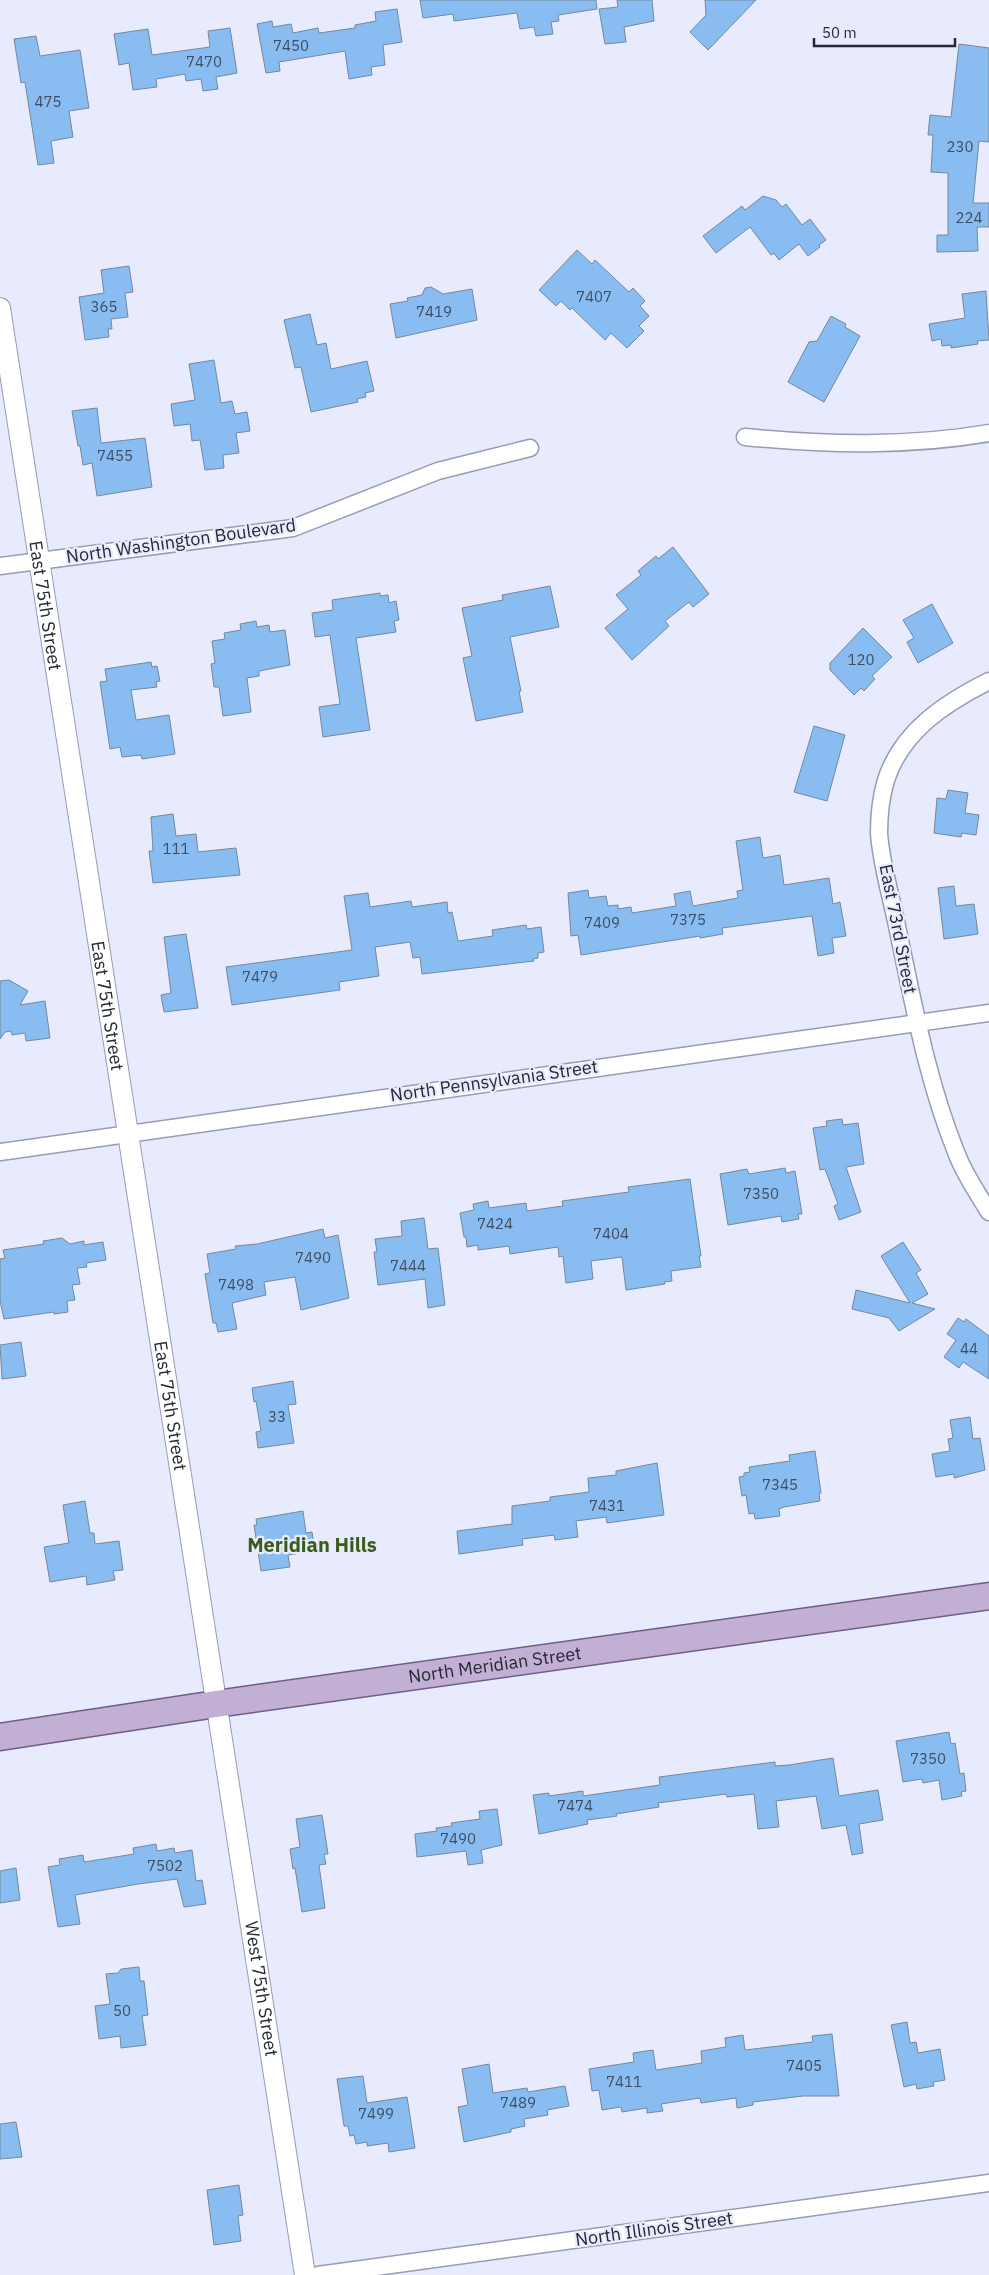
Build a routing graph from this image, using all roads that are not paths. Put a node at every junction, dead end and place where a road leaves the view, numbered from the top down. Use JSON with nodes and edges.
{"nodes":[{"id":1,"x":0,"y":308,"type":"edge"},
{"id":2,"x":989,"y":433,"type":"edge"},
{"id":3,"x":745,"y":437,"type":"dead end"},
{"id":4,"x":530,"y":448,"type":"dead end"},
{"id":5,"x":38,"y":560,"type":"junction"},
{"id":6,"x":0,"y":566,"type":"edge"},
{"id":7,"x":989,"y":681,"type":"edge"},
{"id":8,"x":989,"y":1012,"type":"edge"},
{"id":9,"x":917,"y":1022,"type":"junction"},
{"id":10,"x":127,"y":1133,"type":"junction"},
{"id":11,"x":0,"y":1152,"type":"edge"},
{"id":12,"x":989,"y":1212,"type":"edge"},
{"id":13,"x":989,"y":1596,"type":"edge"},
{"id":14,"x":216,"y":1704,"type":"junction"},
{"id":15,"x":0,"y":1737,"type":"edge"},
{"id":16,"x":989,"y":2183,"type":"edge"},
{"id":17,"x":305,"y":2275,"type":"edge"},
{"id":18,"x":318,"y":2275,"type":"edge"}],
"edges":[{"from":1,"to":5,"type":"street","name":"East 75th Street"},
{"from":2,"to":3,"type":"street"},
{"from":4,"to":5,"type":"street","name":"North Washington Boulevard"},
{"from":5,"to":6,"type":"street","name":"North Washington Boulevard"},
{"from":5,"to":10,"type":"street","name":"East 75th Street"},
{"from":7,"to":9,"type":"street","name":"East 73rd Street"},
{"from":8,"to":9,"type":"street","name":"North Pennsylvania Street"},
{"from":9,"to":10,"type":"street","name":"North Pennsylvania Street"},
{"from":9,"to":12,"type":"street","name":"East 73rd Street"},
{"from":10,"to":11,"type":"street","name":"North Pennsylvania Street"},
{"from":10,"to":14,"type":"street","name":"East 75th Street"},
{"from":13,"to":14,"type":"main road","name":"North Meridian Street"},
{"from":14,"to":15,"type":"main road","name":"North Meridian Street"},
{"from":14,"to":17,"type":"street","name":"West 75th Street"},
{"from":16,"to":18,"type":"street","name":"North Illinois Street"}]}
